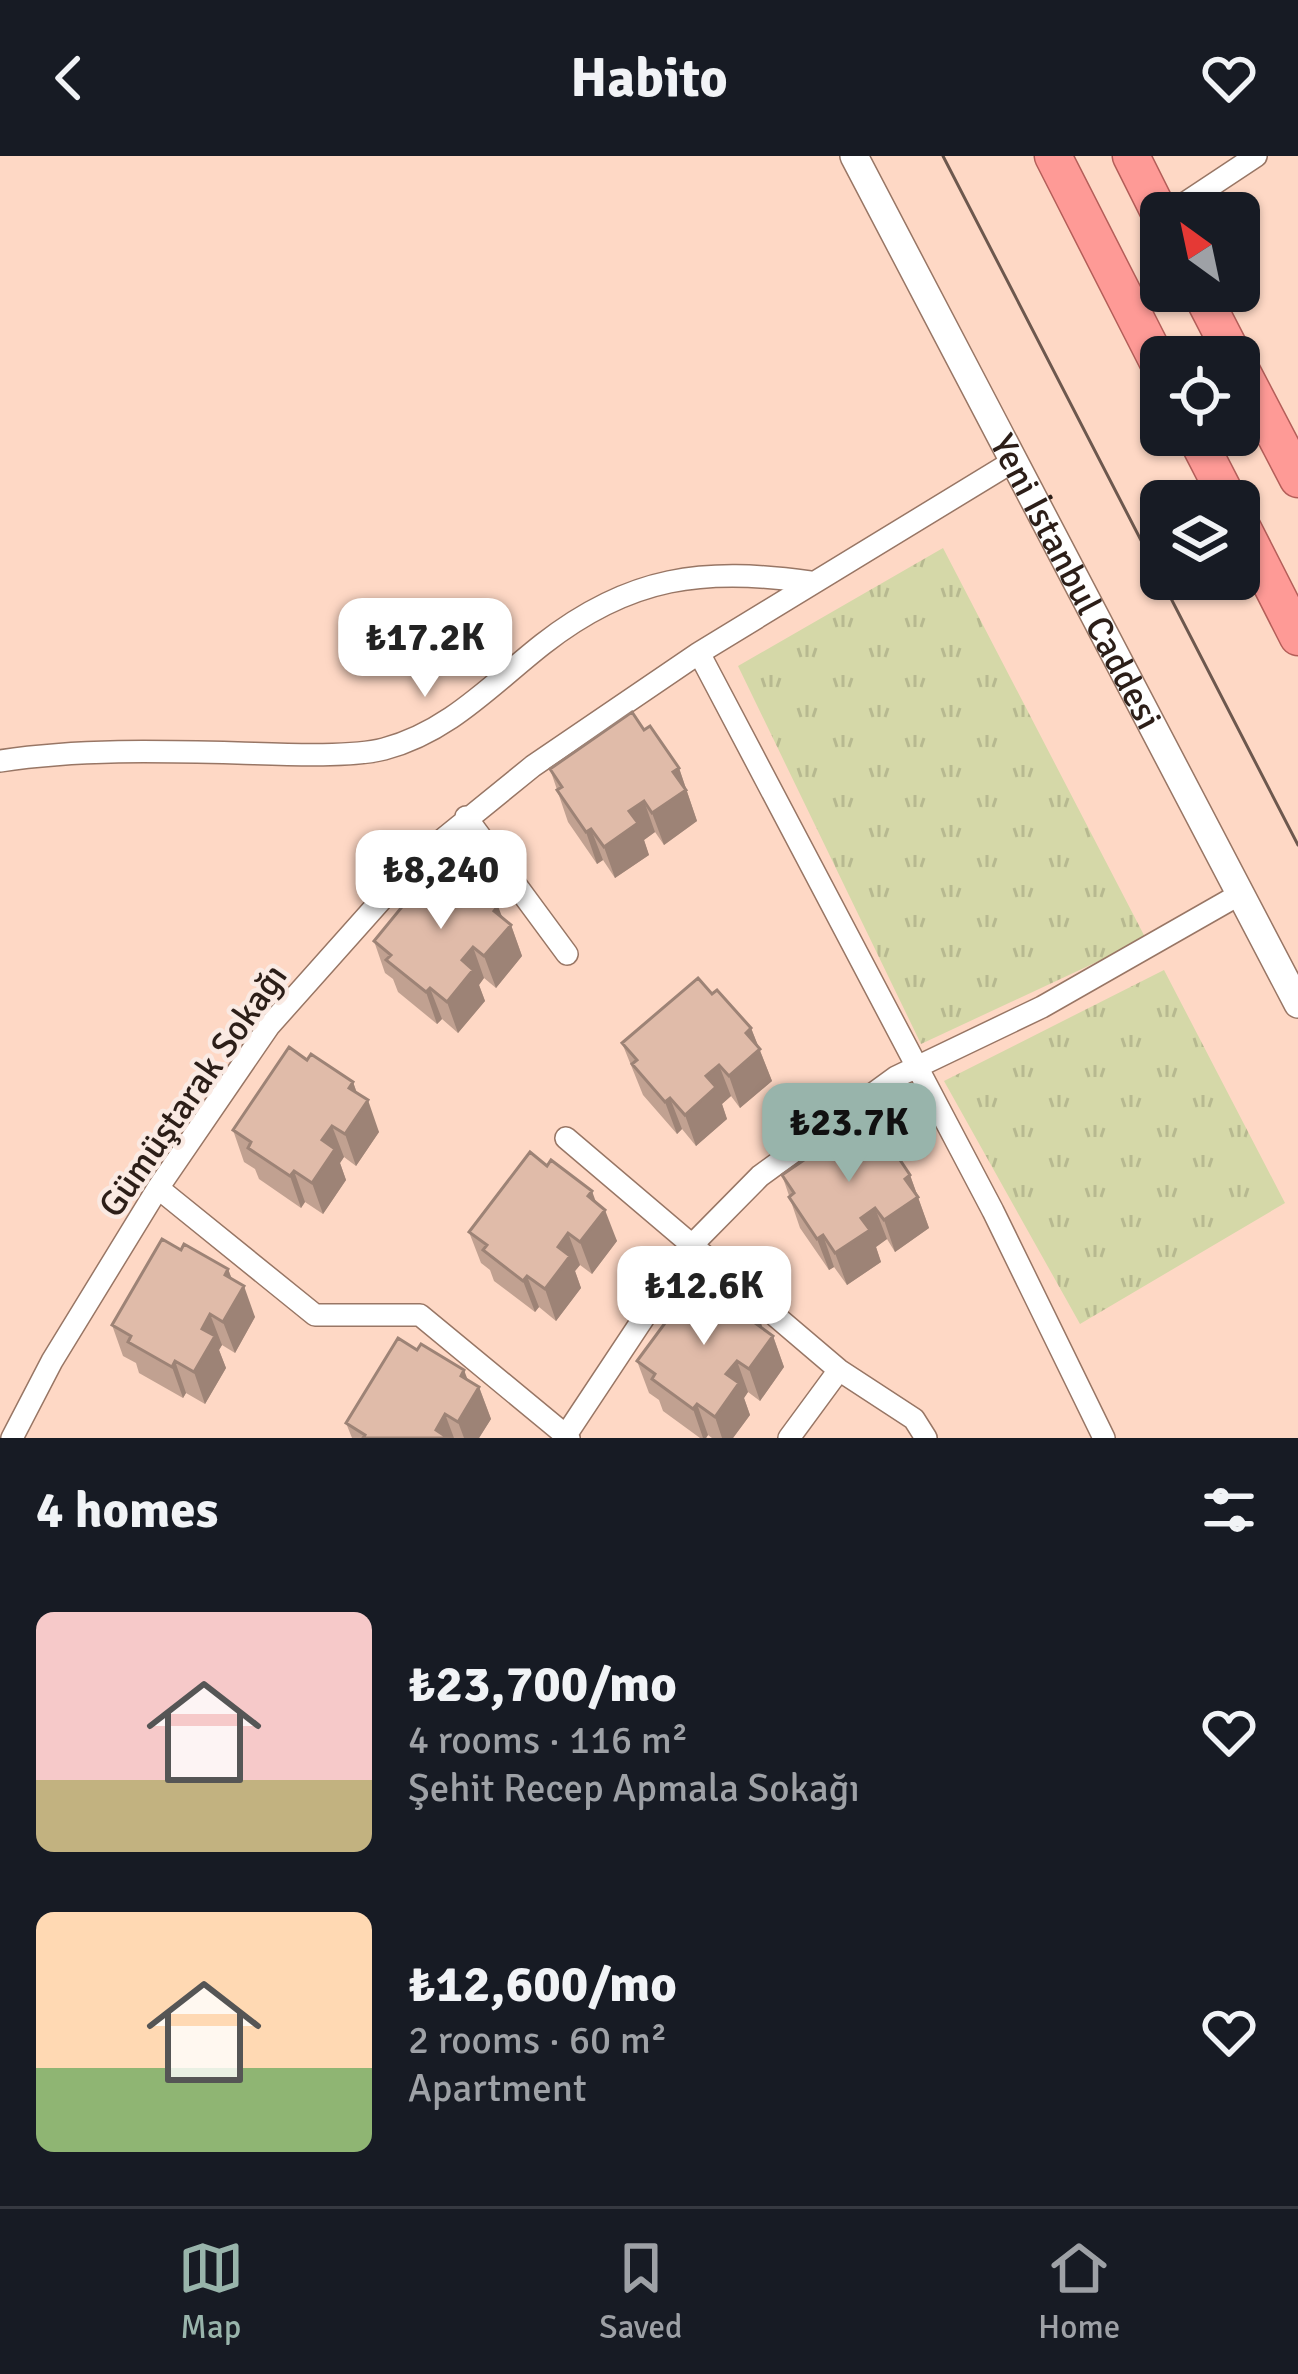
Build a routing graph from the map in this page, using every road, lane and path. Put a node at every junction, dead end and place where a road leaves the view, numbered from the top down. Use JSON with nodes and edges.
{"nodes":[{"id":1,"x":854,"y":156,"type":"edge"},
{"id":2,"x":1053,"y":156,"type":"edge"},
{"id":3,"x":1131,"y":156,"type":"edge"},
{"id":4,"x":1256,"y":156,"type":"edge"},
{"id":5,"x":1149,"y":192,"type":"edge"},
{"id":6,"x":1202,"y":192,"type":"edge"},
{"id":7,"x":1145,"y":336,"type":"edge"},
{"id":8,"x":1260,"y":406,"type":"edge"},
{"id":9,"x":1012,"y":461,"type":"junction"},
{"id":10,"x":1298,"y":479,"type":"edge"},
{"id":11,"x":1260,"y":562,"type":"edge"},
{"id":12,"x":810,"y":582,"type":"junction"},
{"id":13,"x":1298,"y":637,"type":"edge"},
{"id":14,"x":699,"y":653,"type":"junction"},
{"id":15,"x":0,"y":761,"type":"edge"},
{"id":16,"x":466,"y":817,"type":"junction"},
{"id":17,"x":1242,"y":893,"type":"junction"},
{"id":18,"x":567,"y":954,"type":"dead end"},
{"id":19,"x":1298,"y":1004,"type":"edge"},
{"id":20,"x":917,"y":1068,"type":"junction"},
{"id":21,"x":566,"y":1138,"type":"dead end"},
{"id":22,"x":158,"y":1188,"type":"junction"},
{"id":23,"x":692,"y":1245,"type":"junction"},
{"id":24,"x":838,"y":1370,"type":"junction"},
{"id":25,"x":1093,"y":1434,"type":"edge"},
{"id":26,"x":566,"y":1437,"type":"edge"},
{"id":27,"x":12,"y":1438,"type":"edge"},
{"id":28,"x":789,"y":1438,"type":"edge"},
{"id":29,"x":926,"y":1438,"type":"edge"}],
"edges":[{"from":1,"to":9,"type":"street","name":"Yeni İstanbul Caddesi"},
{"from":2,"to":7,"type":"highway"},
{"from":3,"to":5,"type":"highway"},
{"from":4,"to":6,"type":"street"},
{"from":8,"to":10,"type":"highway"},
{"from":9,"to":12,"type":"street","name":"Gümüştarak Sokağı"},
{"from":9,"to":17,"type":"street","name":"Yeni İstanbul Caddesi"},
{"from":11,"to":13,"type":"highway"},
{"from":12,"to":14,"type":"street","name":"Gümüştarak Sokağı"},
{"from":12,"to":15,"type":"street"},
{"from":14,"to":16,"type":"street","name":"Gümüştarak Sokağı"},
{"from":14,"to":20,"type":"street"},
{"from":16,"to":18,"type":"street"},
{"from":16,"to":22,"type":"street","name":"Gümüştarak Sokağı"},
{"from":17,"to":19,"type":"street","name":"Yeni İstanbul Caddesi"},
{"from":17,"to":20,"type":"street"},
{"from":20,"to":23,"type":"street"},
{"from":20,"to":25,"type":"street"},
{"from":21,"to":23,"type":"street"},
{"from":22,"to":26,"type":"street"},
{"from":22,"to":27,"type":"street","name":"Gümüştarak Sokağı"},
{"from":23,"to":24,"type":"street"},
{"from":23,"to":26,"type":"street"},
{"from":24,"to":28,"type":"street"},
{"from":24,"to":29,"type":"street"}]}
